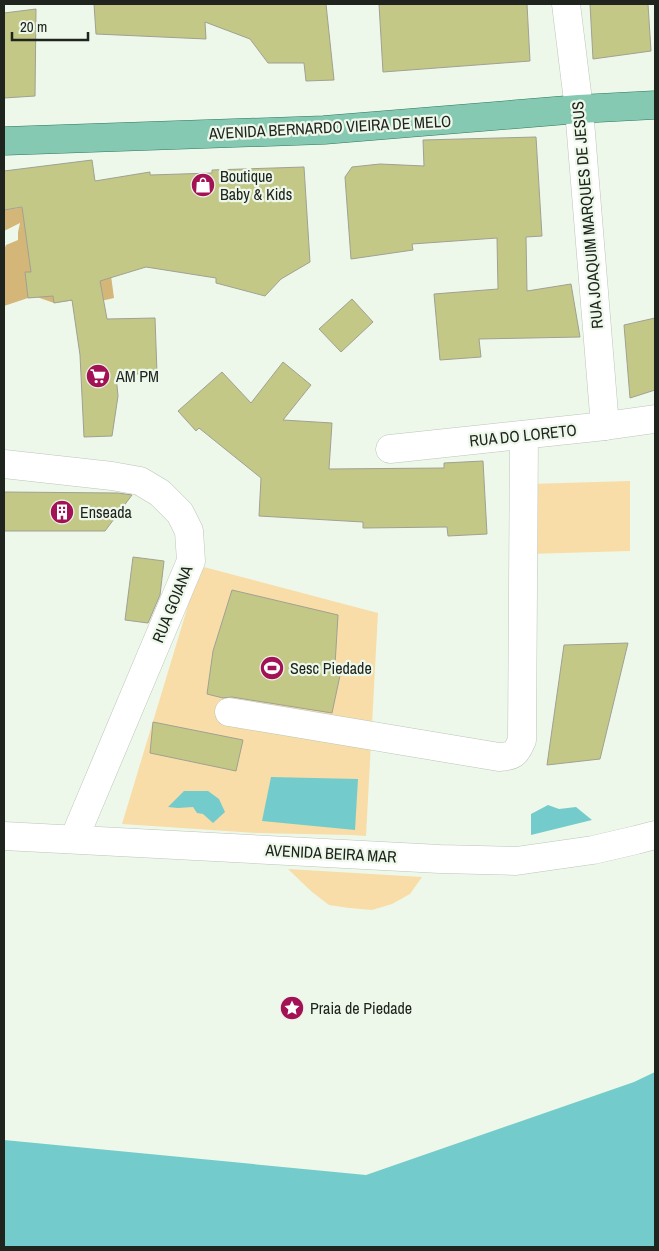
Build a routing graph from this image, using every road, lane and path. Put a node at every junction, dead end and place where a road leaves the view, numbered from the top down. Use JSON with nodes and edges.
{"nodes":[{"id":1,"x":566,"y":4,"type":"edge"},
{"id":2,"x":655,"y":104,"type":"edge"},
{"id":3,"x":579,"y":109,"type":"junction"},
{"id":4,"x":4,"y":142,"type":"edge"},
{"id":5,"x":655,"y":419,"type":"edge"},
{"id":6,"x":605,"y":426,"type":"junction"},
{"id":7,"x":524,"y":435,"type":"junction"},
{"id":8,"x":390,"y":449,"type":"dead end"},
{"id":9,"x":4,"y":464,"type":"edge"},
{"id":10,"x":229,"y":712,"type":"dead end"},
{"id":11,"x":655,"y":835,"type":"edge"},
{"id":12,"x":4,"y":836,"type":"edge"},
{"id":13,"x":74,"y":840,"type":"junction"}],
"edges":[{"from":1,"to":3,"type":"street","name":"RUA JOAQUIM MARQUES DE JESUS"},
{"from":2,"to":3,"type":"main road","name":"AVENIDA BERNARDO VIEIRA DE MELO"},
{"from":3,"to":4,"type":"main road","name":"AVENIDA BERNARDO VIEIRA DE MELO"},
{"from":3,"to":6,"type":"street","name":"RUA JOAQUIM MARQUES DE JESUS"},
{"from":5,"to":6,"type":"street","name":"RUA DO LORETO"},
{"from":6,"to":7,"type":"street","name":"RUA DO LORETO"},
{"from":7,"to":8,"type":"street","name":"RUA DO LORETO"},
{"from":7,"to":10,"type":"street"},
{"from":9,"to":13,"type":"street","name":"RUA GOIANA"},
{"from":11,"to":13,"type":"street","name":"AVENIDA BEIRA MAR"},
{"from":12,"to":13,"type":"street","name":"AVENIDA BEIRA MAR"}]}
